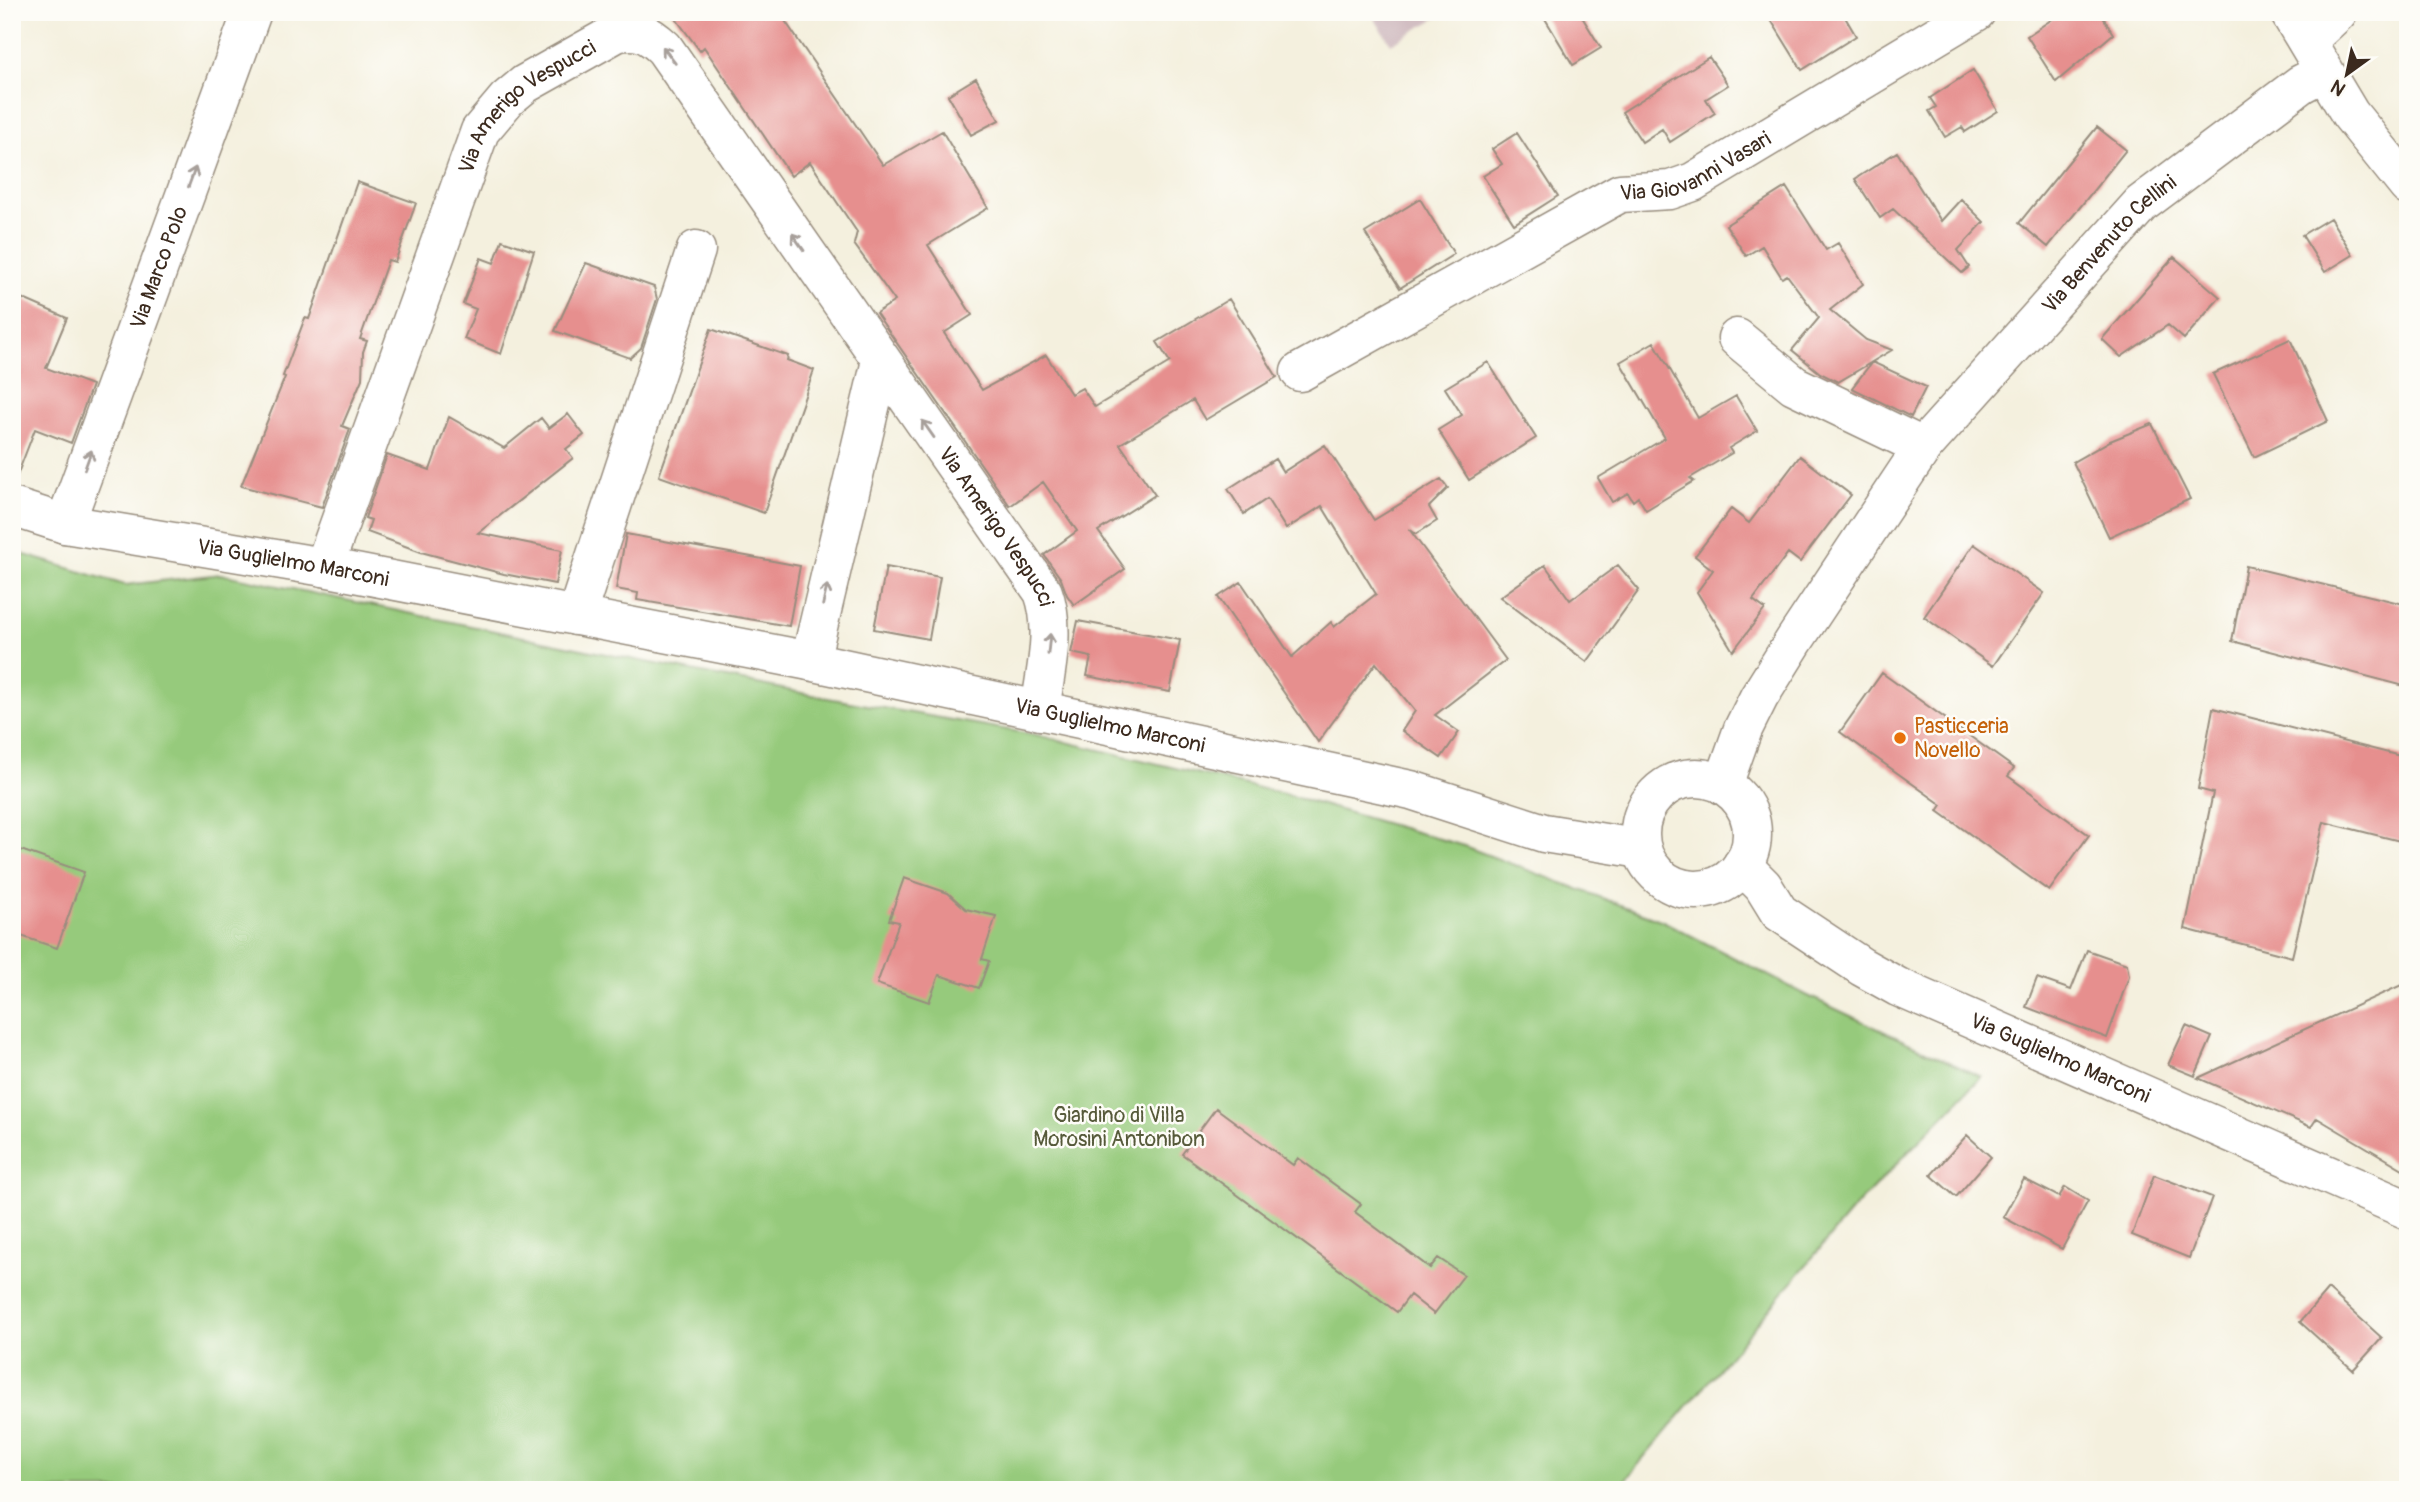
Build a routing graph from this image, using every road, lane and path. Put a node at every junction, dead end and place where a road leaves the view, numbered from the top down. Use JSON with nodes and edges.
{"nodes":[{"id":1,"x":252,"y":12,"type":"edge"},
{"id":2,"x":1976,"y":12,"type":"edge"},
{"id":3,"x":2338,"y":12,"type":"edge"},
{"id":4,"x":2307,"y":42,"type":"edge"},
{"id":5,"x":2408,"y":186,"type":"edge"},
{"id":6,"x":696,"y":250,"type":"dead end"},
{"id":7,"x":1737,"y":338,"type":"dead end"},
{"id":8,"x":881,"y":361,"type":"junction"},
{"id":9,"x":1300,"y":372,"type":"dead end"},
{"id":10,"x":1923,"y":447,"type":"junction"},
{"id":11,"x":12,"y":507,"type":"edge"},
{"id":12,"x":65,"y":524,"type":"junction"},
{"id":13,"x":324,"y":567,"type":"junction"},
{"id":14,"x":576,"y":616,"type":"junction"},
{"id":15,"x":810,"y":661,"type":"junction"},
{"id":16,"x":1040,"y":711,"type":"junction"},
{"id":17,"x":1724,"y":785,"type":"junction"},
{"id":18,"x":1641,"y":849,"type":"junction"},
{"id":19,"x":1742,"y":865,"type":"junction"},
{"id":20,"x":2408,"y":1210,"type":"edge"}],
"edges":[{"from":12,"to":1,"type":"street","name":"Via Marco Polo","one_way":true},
{"from":2,"to":9,"type":"street","name":"Via Giovanni Vasari"},
{"from":3,"to":4,"type":"street","name":"Via Benvenuto Cellini"},
{"from":4,"to":5,"type":"street"},
{"from":4,"to":10,"type":"street","name":"Via Benvenuto Cellini"},
{"from":6,"to":14,"type":"street"},
{"from":7,"to":10,"type":"street"},
{"from":8,"to":13,"type":"street","name":"Via Amerigo Vespucci","one_way":true},
{"from":15,"to":8,"type":"street","one_way":true},
{"from":16,"to":8,"type":"street","name":"Via Amerigo Vespucci","one_way":true},
{"from":10,"to":17,"type":"street","name":"Via Benvenuto Cellini"},
{"from":11,"to":12,"type":"street","name":"Via Guglielmo Marconi"},
{"from":12,"to":13,"type":"street","name":"Via Guglielmo Marconi"},
{"from":13,"to":14,"type":"street","name":"Via Guglielmo Marconi"},
{"from":14,"to":15,"type":"street","name":"Via Guglielmo Marconi"},
{"from":15,"to":16,"type":"street","name":"Via Guglielmo Marconi"},
{"from":16,"to":18,"type":"street","name":"Via Guglielmo Marconi"},
{"from":17,"to":18,"type":"street"},
{"from":17,"to":19,"type":"street"},
{"from":18,"to":19,"type":"street"},
{"from":19,"to":20,"type":"street","name":"Via Guglielmo Marconi"}]}
